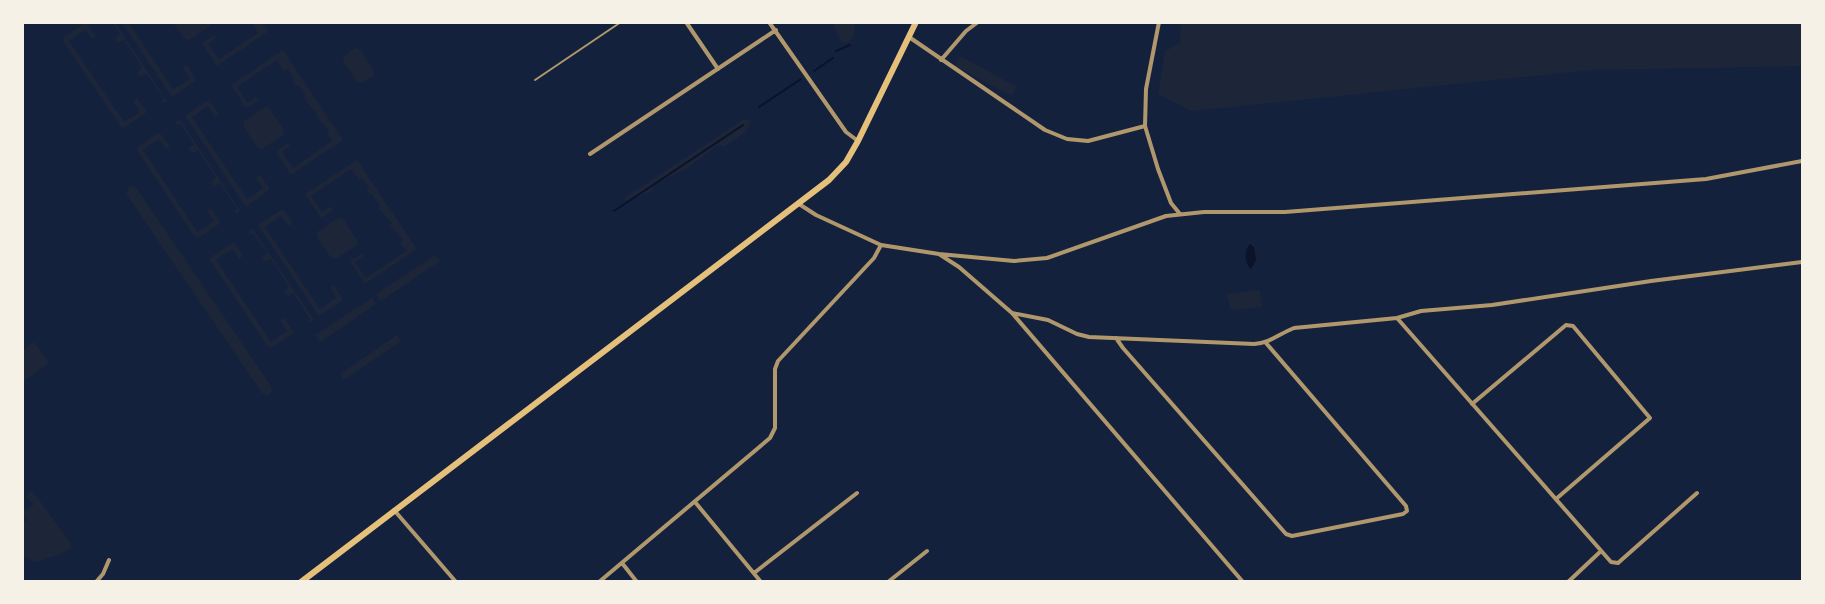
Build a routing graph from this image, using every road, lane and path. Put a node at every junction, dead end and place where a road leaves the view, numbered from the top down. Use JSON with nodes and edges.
{"nodes":[{"id":1,"x":621,"y":22,"type":"edge"},
{"id":2,"x":686,"y":22,"type":"edge"},
{"id":3,"x":769,"y":22,"type":"edge"},
{"id":4,"x":916,"y":22,"type":"edge"},
{"id":5,"x":978,"y":22,"type":"edge"},
{"id":6,"x":1159,"y":22,"type":"edge"},
{"id":7,"x":776,"y":30,"type":"junction"},
{"id":8,"x":909,"y":38,"type":"junction"},
{"id":9,"x":941,"y":60,"type":"junction"},
{"id":10,"x":718,"y":69,"type":"junction"},
{"id":11,"x":535,"y":80,"type":"dead end"},
{"id":12,"x":1145,"y":126,"type":"junction"},
{"id":13,"x":858,"y":141,"type":"junction"},
{"id":14,"x":590,"y":154,"type":"dead end"},
{"id":15,"x":1803,"y":161,"type":"edge"},
{"id":16,"x":799,"y":204,"type":"junction"},
{"id":17,"x":1180,"y":214,"type":"junction"},
{"id":18,"x":881,"y":244,"type":"junction"},
{"id":19,"x":939,"y":254,"type":"junction"},
{"id":20,"x":1803,"y":262,"type":"edge"},
{"id":21,"x":1012,"y":312,"type":"junction"},
{"id":22,"x":1397,"y":318,"type":"junction"},
{"id":23,"x":1116,"y":338,"type":"junction"},
{"id":24,"x":1266,"y":344,"type":"junction"},
{"id":25,"x":1472,"y":404,"type":"junction"},
{"id":26,"x":1697,"y":493,"type":"dead end"},
{"id":27,"x":857,"y":494,"type":"dead end"},
{"id":28,"x":1556,"y":500,"type":"junction"},
{"id":29,"x":695,"y":502,"type":"junction"},
{"id":30,"x":394,"y":510,"type":"junction"},
{"id":31,"x":927,"y":551,"type":"dead end"},
{"id":32,"x":1601,"y":551,"type":"junction"},
{"id":33,"x":109,"y":560,"type":"dead end"},
{"id":34,"x":622,"y":563,"type":"junction"},
{"id":35,"x":754,"y":573,"type":"junction"},
{"id":36,"x":96,"y":582,"type":"edge"},
{"id":37,"x":301,"y":582,"type":"edge"},
{"id":38,"x":456,"y":582,"type":"edge"},
{"id":39,"x":599,"y":582,"type":"edge"},
{"id":40,"x":637,"y":582,"type":"edge"},
{"id":41,"x":761,"y":582,"type":"edge"},
{"id":42,"x":888,"y":582,"type":"edge"},
{"id":43,"x":1244,"y":582,"type":"edge"},
{"id":44,"x":1568,"y":582,"type":"edge"}],
"edges":[{"from":1,"to":11,"type":"lane"},
{"from":2,"to":10,"type":"street"},
{"from":3,"to":7,"type":"street"},
{"from":4,"to":8,"type":"main road"},
{"from":5,"to":9,"type":"street"},
{"from":6,"to":12,"type":"street"},
{"from":7,"to":10,"type":"street"},
{"from":7,"to":13,"type":"street"},
{"from":8,"to":9,"type":"street"},
{"from":8,"to":13,"type":"main road"},
{"from":9,"to":12,"type":"street"},
{"from":10,"to":14,"type":"street"},
{"from":12,"to":17,"type":"street"},
{"from":13,"to":16,"type":"main road"},
{"from":15,"to":17,"type":"street"},
{"from":16,"to":18,"type":"street"},
{"from":16,"to":30,"type":"main road"},
{"from":17,"to":19,"type":"street"},
{"from":18,"to":19,"type":"street"},
{"from":18,"to":29,"type":"street"},
{"from":19,"to":21,"type":"street"},
{"from":20,"to":22,"type":"street"},
{"from":21,"to":23,"type":"street"},
{"from":21,"to":43,"type":"street"},
{"from":22,"to":24,"type":"street"},
{"from":22,"to":25,"type":"street"},
{"from":23,"to":24,"type":"street"},
{"from":23,"to":24,"type":"street"},
{"from":25,"to":28,"type":"street"},
{"from":25,"to":28,"type":"street"},
{"from":26,"to":32,"type":"street"},
{"from":27,"to":35,"type":"street"},
{"from":28,"to":32,"type":"street"},
{"from":29,"to":34,"type":"street"},
{"from":29,"to":35,"type":"street"},
{"from":30,"to":37,"type":"main road"},
{"from":30,"to":38,"type":"street"},
{"from":31,"to":42,"type":"street"},
{"from":32,"to":44,"type":"street"},
{"from":33,"to":36,"type":"street"},
{"from":34,"to":39,"type":"street"},
{"from":34,"to":40,"type":"street"},
{"from":35,"to":41,"type":"street"}]}
